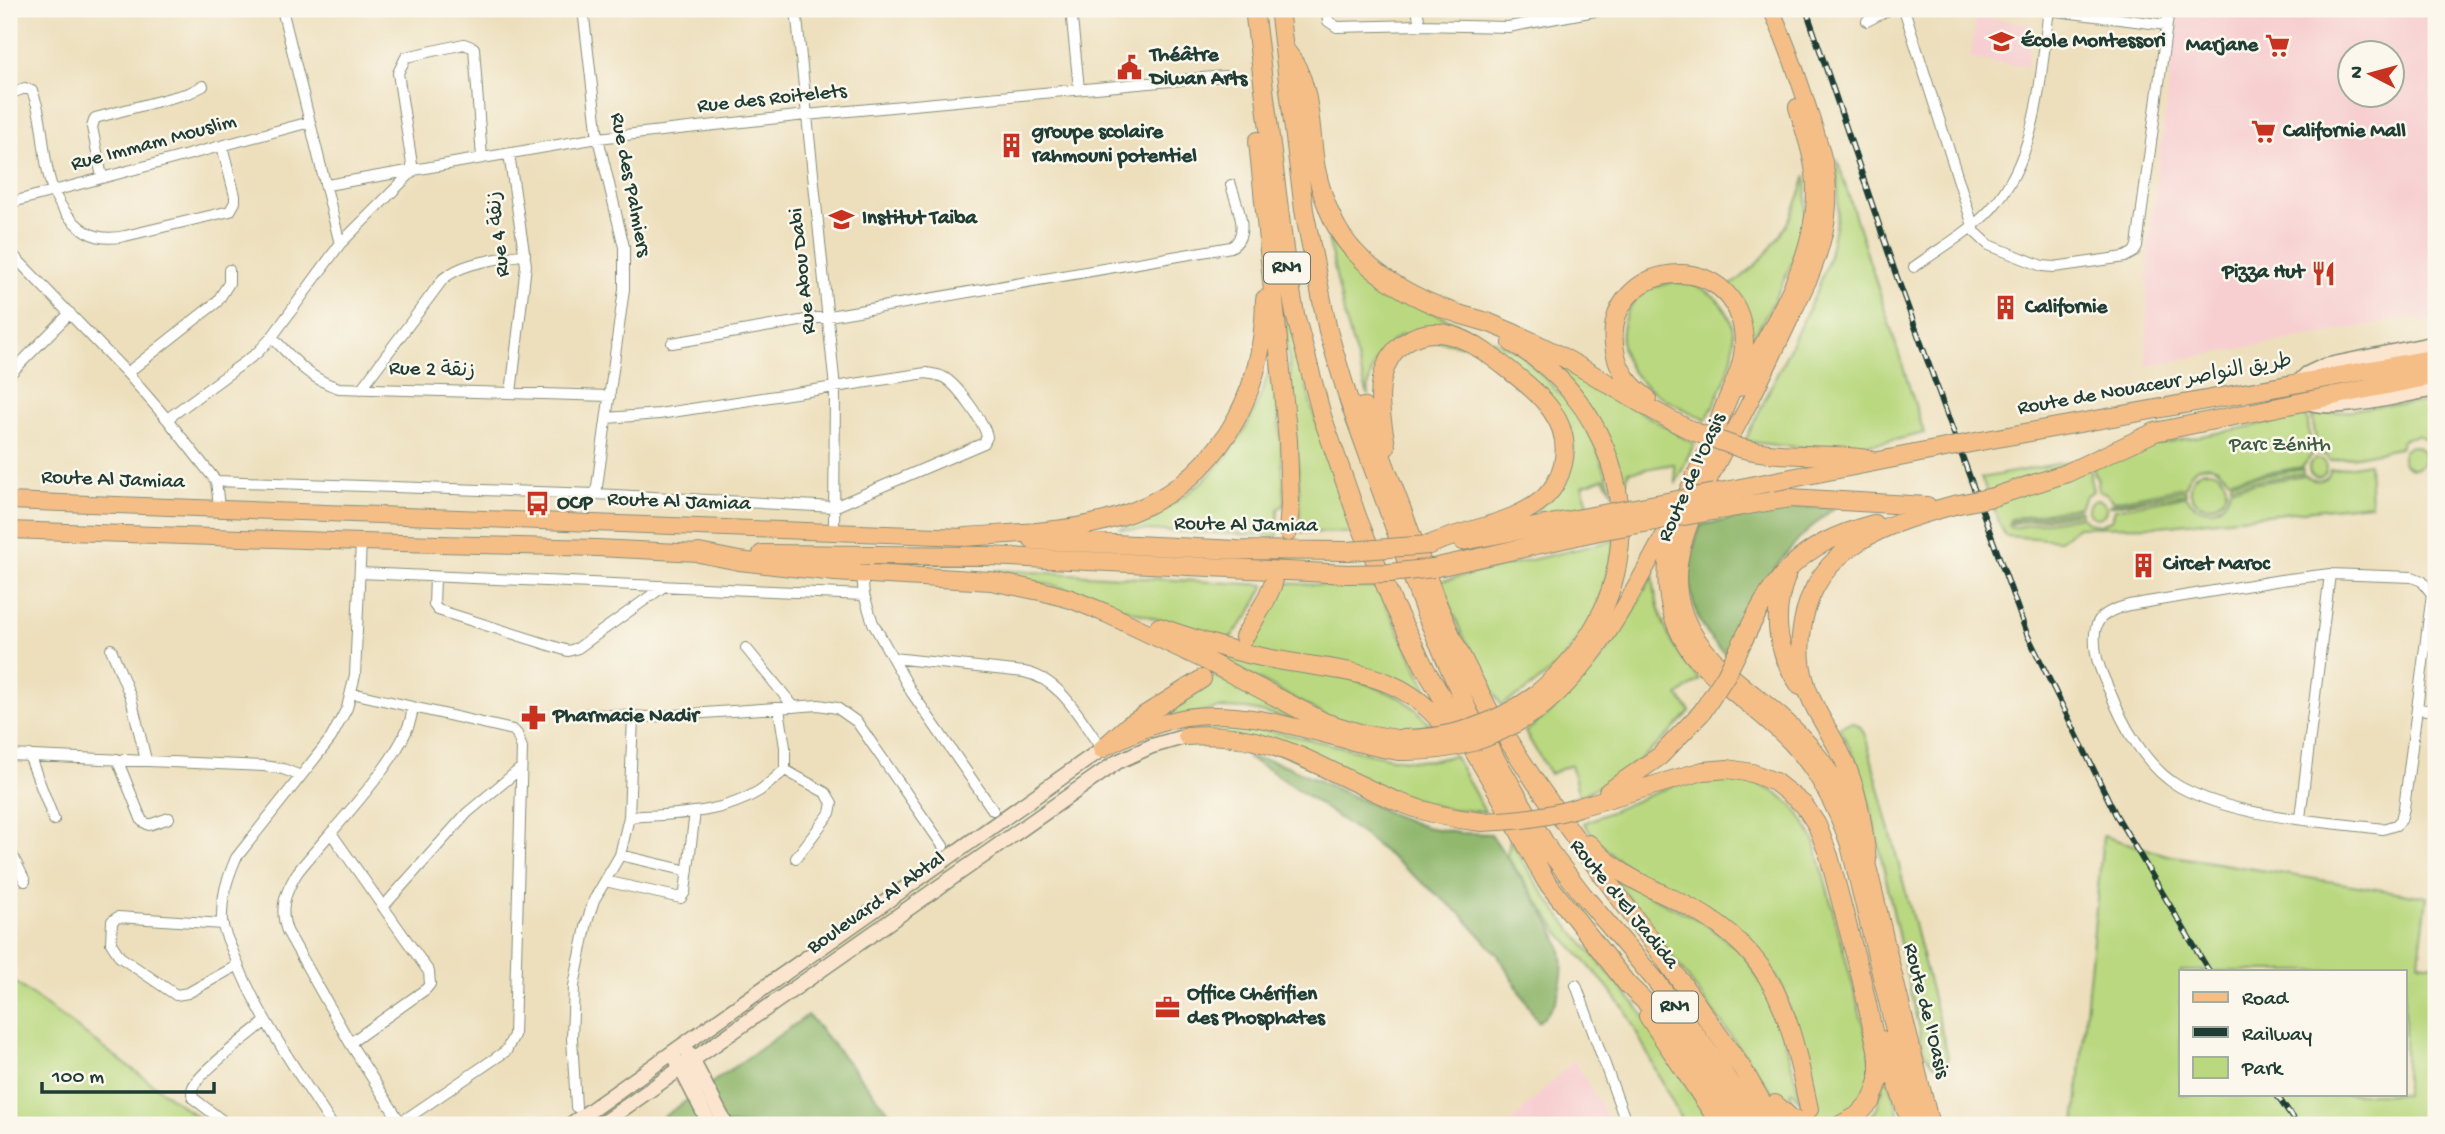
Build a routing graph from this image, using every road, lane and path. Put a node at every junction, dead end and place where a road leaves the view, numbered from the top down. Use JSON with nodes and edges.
{"nodes":[{"id":1,"x":282,"y":9,"type":"edge"},
{"id":2,"x":583,"y":9,"type":"edge"},
{"id":3,"x":796,"y":9,"type":"edge"},
{"id":4,"x":1071,"y":9,"type":"edge"},
{"id":5,"x":1244,"y":9,"type":"edge"},
{"id":6,"x":1254,"y":9,"type":"edge"},
{"id":7,"x":1279,"y":9,"type":"edge"},
{"id":8,"x":1326,"y":9,"type":"edge"},
{"id":9,"x":1418,"y":9,"type":"edge"},
{"id":10,"x":1606,"y":9,"type":"edge"},
{"id":11,"x":1770,"y":9,"type":"edge"},
{"id":12,"x":1890,"y":9,"type":"edge"},
{"id":13,"x":1904,"y":9,"type":"edge"},
{"id":14,"x":2046,"y":9,"type":"edge"},
{"id":15,"x":2169,"y":9,"type":"edge"},
{"id":16,"x":1594,"y":10,"type":"edge"},
{"id":17,"x":1867,"y":21,"type":"dead end"},
{"id":18,"x":1420,"y":25,"type":"junction"},
{"id":19,"x":2167,"y":25,"type":"junction"},
{"id":20,"x":1284,"y":49,"type":"junction"},
{"id":21,"x":1224,"y":76,"type":"dead end"},
{"id":22,"x":203,"y":86,"type":"dead end"},
{"id":23,"x":1079,"y":89,"type":"junction"},
{"id":24,"x":9,"y":94,"type":"edge"},
{"id":25,"x":806,"y":115,"type":"junction"},
{"id":26,"x":310,"y":122,"type":"junction"},
{"id":27,"x":598,"y":138,"type":"junction"},
{"id":28,"x":222,"y":146,"type":"junction"},
{"id":29,"x":509,"y":154,"type":"junction"},
{"id":30,"x":482,"y":158,"type":"junction"},
{"id":31,"x":413,"y":171,"type":"junction"},
{"id":32,"x":102,"y":177,"type":"junction"},
{"id":33,"x":327,"y":185,"type":"junction"},
{"id":34,"x":1231,"y":185,"type":"dead end"},
{"id":35,"x":52,"y":193,"type":"junction"},
{"id":36,"x":9,"y":203,"type":"edge"},
{"id":37,"x":1971,"y":225,"type":"junction"},
{"id":38,"x":340,"y":244,"type":"junction"},
{"id":39,"x":1268,"y":246,"type":"junction"},
{"id":40,"x":9,"y":251,"type":"edge"},
{"id":41,"x":525,"y":254,"type":"junction"},
{"id":42,"x":1914,"y":267,"type":"dead end"},
{"id":43,"x":229,"y":270,"type":"dead end"},
{"id":44,"x":70,"y":313,"type":"junction"},
{"id":45,"x":1459,"y":314,"type":"junction"},
{"id":46,"x":829,"y":318,"type":"junction"},
{"id":47,"x":272,"y":337,"type":"junction"},
{"id":48,"x":672,"y":343,"type":"dead end"},
{"id":49,"x":2436,"y":343,"type":"edge"},
{"id":50,"x":2436,"y":358,"type":"edge"},
{"id":51,"x":127,"y":373,"type":"junction"},
{"id":52,"x":9,"y":375,"type":"edge"},
{"id":53,"x":2436,"y":375,"type":"edge"},
{"id":54,"x":2300,"y":383,"type":"junction"},
{"id":55,"x":835,"y":388,"type":"junction"},
{"id":56,"x":362,"y":389,"type":"junction"},
{"id":57,"x":2431,"y":391,"type":"edge"},
{"id":58,"x":511,"y":393,"type":"junction"},
{"id":59,"x":610,"y":396,"type":"junction"},
{"id":60,"x":2303,"y":401,"type":"junction"},
{"id":61,"x":2436,"y":411,"type":"edge"},
{"id":62,"x":607,"y":418,"type":"junction"},
{"id":63,"x":167,"y":419,"type":"junction"},
{"id":64,"x":1676,"y":423,"type":"junction"},
{"id":65,"x":2435,"y":429,"type":"edge"},
{"id":66,"x":1716,"y":433,"type":"junction"},
{"id":67,"x":2436,"y":457,"type":"edge"},
{"id":68,"x":1882,"y":462,"type":"junction"},
{"id":69,"x":1388,"y":471,"type":"junction"},
{"id":70,"x":216,"y":481,"type":"junction"},
{"id":71,"x":596,"y":494,"type":"junction"},
{"id":72,"x":9,"y":501,"type":"edge"},
{"id":73,"x":1717,"y":501,"type":"junction"},
{"id":74,"x":1682,"y":502,"type":"junction"},
{"id":75,"x":1954,"y":505,"type":"junction"},
{"id":76,"x":219,"y":507,"type":"junction"},
{"id":77,"x":834,"y":507,"type":"junction"},
{"id":78,"x":1904,"y":518,"type":"junction"},
{"id":79,"x":1598,"y":523,"type":"junction"},
{"id":80,"x":9,"y":530,"type":"edge"},
{"id":81,"x":834,"y":531,"type":"junction"},
{"id":82,"x":1287,"y":532,"type":"dead end"},
{"id":83,"x":965,"y":537,"type":"junction"},
{"id":84,"x":361,"y":542,"type":"junction"},
{"id":85,"x":1429,"y":545,"type":"junction"},
{"id":86,"x":699,"y":553,"type":"junction"},
{"id":87,"x":1793,"y":564,"type":"junction"},
{"id":88,"x":360,"y":573,"type":"junction"},
{"id":89,"x":2330,"y":574,"type":"junction"},
{"id":90,"x":862,"y":575,"type":"junction"},
{"id":91,"x":435,"y":576,"type":"junction"},
{"id":92,"x":1273,"y":584,"type":"dead end"},
{"id":93,"x":663,"y":586,"type":"junction"},
{"id":94,"x":864,"y":595,"type":"junction"},
{"id":95,"x":1108,"y":614,"type":"junction"},
{"id":96,"x":1244,"y":636,"type":"dead end"},
{"id":97,"x":746,"y":648,"type":"dead end"},
{"id":98,"x":111,"y":649,"type":"dead end"},
{"id":99,"x":893,"y":658,"type":"junction"},
{"id":100,"x":1202,"y":679,"type":"dead end"},
{"id":101,"x":352,"y":693,"type":"junction"},
{"id":102,"x":1811,"y":700,"type":"junction"},
{"id":103,"x":1536,"y":704,"type":"junction"},
{"id":104,"x":411,"y":707,"type":"junction"},
{"id":105,"x":794,"y":708,"type":"junction"},
{"id":106,"x":779,"y":709,"type":"junction"},
{"id":107,"x":2418,"y":709,"type":"junction"},
{"id":108,"x":2436,"y":711,"type":"edge"},
{"id":109,"x":587,"y":714,"type":"dead end"},
{"id":110,"x":633,"y":717,"type":"junction"},
{"id":111,"x":1187,"y":736,"type":"joint"},
{"id":112,"x":1398,"y":746,"type":"junction"},
{"id":113,"x":1102,"y":750,"type":"junction"},
{"id":114,"x":9,"y":753,"type":"edge"},
{"id":115,"x":29,"y":755,"type":"junction"},
{"id":116,"x":117,"y":759,"type":"junction"},
{"id":117,"x":146,"y":760,"type":"junction"},
{"id":118,"x":521,"y":768,"type":"junction"},
{"id":119,"x":785,"y":770,"type":"junction"},
{"id":120,"x":301,"y":776,"type":"junction"},
{"id":121,"x":1536,"y":783,"type":"junction"},
{"id":122,"x":1503,"y":786,"type":"junction"},
{"id":123,"x":1586,"y":804,"type":"junction"},
{"id":124,"x":993,"y":810,"type":"dead end"},
{"id":125,"x":695,"y":812,"type":"junction"},
{"id":126,"x":169,"y":817,"type":"dead end"},
{"id":127,"x":629,"y":817,"type":"junction"},
{"id":128,"x":2300,"y":818,"type":"junction"},
{"id":129,"x":54,"y":820,"type":"dead end"},
{"id":130,"x":331,"y":833,"type":"junction"},
{"id":131,"x":943,"y":846,"type":"dead end"},
{"id":132,"x":9,"y":848,"type":"edge"},
{"id":133,"x":620,"y":855,"type":"junction"},
{"id":134,"x":796,"y":858,"type":"dead end"},
{"id":135,"x":1867,"y":860,"type":"junction"},
{"id":136,"x":688,"y":871,"type":"junction"},
{"id":137,"x":25,"y":881,"type":"dead end"},
{"id":138,"x":605,"y":881,"type":"junction"},
{"id":139,"x":383,"y":907,"type":"junction"},
{"id":140,"x":222,"y":924,"type":"junction"},
{"id":141,"x":238,"y":965,"type":"junction"},
{"id":142,"x":1861,"y":976,"type":"junction"},
{"id":143,"x":1627,"y":984,"type":"junction"},
{"id":144,"x":1576,"y":985,"type":"dead end"},
{"id":145,"x":265,"y":1021,"type":"junction"},
{"id":146,"x":350,"y":1043,"type":"junction"},
{"id":147,"x":679,"y":1049,"type":"junction"},
{"id":148,"x":687,"y":1063,"type":"junction"},
{"id":149,"x":1742,"y":1068,"type":"junction"},
{"id":150,"x":576,"y":1107,"type":"dead end"},
{"id":151,"x":1809,"y":1117,"type":"edge"},
{"id":152,"x":401,"y":1124,"type":"edge"},
{"id":153,"x":228,"y":1125,"type":"edge"},
{"id":154,"x":330,"y":1125,"type":"edge"},
{"id":155,"x":570,"y":1125,"type":"edge"},
{"id":156,"x":600,"y":1125,"type":"edge"},
{"id":157,"x":710,"y":1125,"type":"edge"},
{"id":158,"x":726,"y":1125,"type":"edge"},
{"id":159,"x":1627,"y":1125,"type":"edge"},
{"id":160,"x":1721,"y":1125,"type":"edge"},
{"id":161,"x":1743,"y":1125,"type":"edge"},
{"id":162,"x":1757,"y":1125,"type":"edge"},
{"id":163,"x":1782,"y":1125,"type":"edge"},
{"id":164,"x":1840,"y":1125,"type":"edge"},
{"id":165,"x":1910,"y":1125,"type":"edge"},
{"id":166,"x":1917,"y":1125,"type":"edge"},
{"id":167,"x":1931,"y":1125,"type":"edge"}],
"edges":[{"from":1,"to":26,"type":"street"},
{"from":2,"to":27,"type":"street","name":"Rue des Palmiers"},
{"from":3,"to":25,"type":"street","name":"Rue Abou Dabi"},
{"from":4,"to":23,"type":"street"},
{"from":5,"to":39,"type":"highway"},
{"from":6,"to":122,"type":"highway","number":"RN1"},
{"from":7,"to":20,"type":"highway","number":"RN1"},
{"from":8,"to":18,"type":"street"},
{"from":9,"to":18,"type":"street"},
{"from":10,"to":16,"type":"street"},
{"from":11,"to":66,"type":"main road","name":"Route de l'Oasis"},
{"from":11,"to":135,"type":"main road","name":"Route de l'Oasis"},
{"from":12,"to":17,"type":"street"},
{"from":13,"to":37,"type":"street"},
{"from":14,"to":19,"type":"street"},
{"from":14,"to":37,"type":"street"},
{"from":15,"to":19,"type":"street"},
{"from":16,"to":18,"type":"street"},
{"from":19,"to":37,"type":"street"},
{"from":20,"to":45,"type":"highway"},
{"from":20,"to":69,"type":"highway"},
{"from":20,"to":122,"type":"highway","number":"RN1"},
{"from":21,"to":23,"type":"street","name":"Rue des Roitelets"},
{"from":22,"to":32,"type":"street"},
{"from":23,"to":25,"type":"street","name":"Rue des Roitelets"},
{"from":24,"to":35,"type":"street"},
{"from":25,"to":27,"type":"street","name":"Rue des Roitelets"},
{"from":25,"to":46,"type":"street","name":"Rue Abou Dabi"},
{"from":26,"to":28,"type":"street","name":"Rue Immam Mouslim"},
{"from":26,"to":33,"type":"street"},
{"from":27,"to":29,"type":"street","name":"Rue des Roitelets"},
{"from":27,"to":59,"type":"street","name":"Rue des Palmiers"},
{"from":28,"to":32,"type":"street","name":"Rue Immam Mouslim"},
{"from":28,"to":35,"type":"street"},
{"from":29,"to":30,"type":"street","name":"Rue des Roitelets"},
{"from":29,"to":41,"type":"street","name":"Rue 4 زنقة"},
{"from":30,"to":31,"type":"street","name":"Rue des Roitelets"},
{"from":30,"to":31,"type":"street"},
{"from":31,"to":33,"type":"street","name":"Rue des Roitelets"},
{"from":31,"to":38,"type":"street"},
{"from":32,"to":35,"type":"street","name":"Rue Immam Mouslim"},
{"from":33,"to":38,"type":"street"},
{"from":34,"to":46,"type":"street"},
{"from":35,"to":36,"type":"street","name":"Rue Immam Mouslim"},
{"from":37,"to":42,"type":"street"},
{"from":38,"to":47,"type":"street"},
{"from":39,"to":82,"type":"highway"},
{"from":39,"to":83,"type":"highway"},
{"from":40,"to":44,"type":"street"},
{"from":41,"to":56,"type":"street"},
{"from":41,"to":58,"type":"street","name":"Rue 4 زنقة"},
{"from":43,"to":51,"type":"street"},
{"from":44,"to":51,"type":"street"},
{"from":44,"to":52,"type":"street"},
{"from":45,"to":64,"type":"highway"},
{"from":45,"to":103,"type":"highway"},
{"from":46,"to":48,"type":"street"},
{"from":46,"to":55,"type":"street","name":"Rue Abou Dabi"},
{"from":47,"to":56,"type":"street","name":"Rue 2 زنقة"},
{"from":47,"to":63,"type":"street"},
{"from":49,"to":54,"type":"main road"},
{"from":50,"to":54,"type":"highway","name":"Route de Nouaceur طريق النواصر"},
{"from":51,"to":63,"type":"street"},
{"from":53,"to":60,"type":"highway","name":"Route de Nouaceur طريق النواصر"},
{"from":54,"to":68,"type":"highway","name":"Route de Nouaceur طريق النواصر","bridge":true},
{"from":55,"to":62,"type":"street"},
{"from":55,"to":77,"type":"street","name":"Rue Abou Dabi"},
{"from":55,"to":77,"type":"street"},
{"from":56,"to":58,"type":"street","name":"Rue 2 زنقة"},
{"from":57,"to":60,"type":"main road"},
{"from":58,"to":59,"type":"street","name":"Rue 2 زنقة"},
{"from":59,"to":62,"type":"street","name":"Rue des Palmiers"},
{"from":60,"to":75,"type":"highway","name":"Route de Nouaceur طريق النواصر","bridge":true},
{"from":61,"to":65,"type":"street"},
{"from":62,"to":71,"type":"street","name":"Rue des Palmiers"},
{"from":63,"to":70,"type":"street"},
{"from":64,"to":66,"type":"highway"},
{"from":64,"to":68,"type":"highway","bridge":true},
{"from":65,"to":67,"type":"street"},
{"from":66,"to":74,"type":"main road","name":"Route de l'Oasis"},
{"from":68,"to":73,"type":"highway","name":"Route de Nouaceur طريق النواصر"},
{"from":69,"to":85,"type":"highway"},
{"from":69,"to":121,"type":"highway"},
{"from":70,"to":71,"type":"street"},
{"from":70,"to":76,"type":"street"},
{"from":71,"to":77,"type":"street"},
{"from":72,"to":76,"type":"main road","name":"Route Al Jamiaa"},
{"from":73,"to":75,"type":"highway"},
{"from":73,"to":79,"type":"highway","bridge":true},
{"from":74,"to":103,"type":"main road"},
{"from":74,"to":166,"type":"main road","name":"Route de l'Oasis"},
{"from":75,"to":78,"type":"highway"},
{"from":76,"to":81,"type":"main road","name":"Route Al Jamiaa"},
{"from":77,"to":81,"type":"street","name":"Rue Abou Dabi"},
{"from":78,"to":87,"type":"highway"},
{"from":78,"to":102,"type":"highway"},
{"from":79,"to":85,"type":"highway"},
{"from":79,"to":86,"type":"highway","name":"Route Al Jamiaa","bridge":true},
{"from":80,"to":84,"type":"main road","name":"Route Al Jamiaa"},
{"from":81,"to":83,"type":"main road","name":"Route Al Jamiaa"},
{"from":83,"to":85,"type":"highway","name":"Route Al Jamiaa","bridge":true},
{"from":84,"to":86,"type":"main road","name":"Route Al Jamiaa"},
{"from":84,"to":88,"type":"street"},
{"from":86,"to":90,"type":"highway"},
{"from":87,"to":102,"type":"highway"},
{"from":87,"to":123,"type":"highway","bridge":true},
{"from":88,"to":91,"type":"street"},
{"from":88,"to":101,"type":"street"},
{"from":89,"to":107,"type":"street"},
{"from":89,"to":128,"type":"street"},
{"from":89,"to":128,"type":"street"},
{"from":90,"to":94,"type":"street"},
{"from":90,"to":95,"type":"highway"},
{"from":91,"to":93,"type":"street"},
{"from":91,"to":93,"type":"street"},
{"from":92,"to":96,"type":"highway"},
{"from":93,"to":94,"type":"street"},
{"from":94,"to":99,"type":"street"},
{"from":95,"to":112,"type":"highway"},
{"from":95,"to":122,"type":"highway"},
{"from":97,"to":105,"type":"street"},
{"from":98,"to":117,"type":"street"},
{"from":99,"to":113,"type":"street"},
{"from":99,"to":124,"type":"street"},
{"from":100,"to":113,"type":"highway"},
{"from":101,"to":104,"type":"street"},
{"from":101,"to":120,"type":"street"},
{"from":102,"to":135,"type":"highway"},
{"from":103,"to":112,"type":"highway","bridge":true},
{"from":104,"to":118,"type":"street"},
{"from":104,"to":130,"type":"street"},
{"from":105,"to":106,"type":"street"},
{"from":105,"to":131,"type":"street"},
{"from":106,"to":110,"type":"street"},
{"from":106,"to":119,"type":"street"},
{"from":107,"to":108,"type":"street"},
{"from":107,"to":128,"type":"street"},
{"from":109,"to":110,"type":"street"},
{"from":110,"to":127,"type":"street"},
{"from":111,"to":123,"type":"highway","bridge":true},
{"from":111,"to":148,"type":"main road","name":"Boulevard Al Abtal"},
{"from":112,"to":113,"type":"main road"},
{"from":113,"to":147,"type":"main road","name":"Boulevard Al Abtal"},
{"from":114,"to":115,"type":"street"},
{"from":115,"to":116,"type":"street"},
{"from":115,"to":129,"type":"street"},
{"from":116,"to":117,"type":"street"},
{"from":116,"to":126,"type":"street"},
{"from":117,"to":120,"type":"street"},
{"from":118,"to":139,"type":"street"},
{"from":118,"to":152,"type":"street"},
{"from":119,"to":125,"type":"street"},
{"from":119,"to":134,"type":"street"},
{"from":120,"to":140,"type":"street"},
{"from":121,"to":149,"type":"highway"},
{"from":121,"to":151,"type":"highway"},
{"from":122,"to":143,"type":"highway","name":"Route d'El Jadida","number":"RN1"},
{"from":122,"to":162,"type":"highway","name":"Route d'El Jadida","number":"RN1"},
{"from":123,"to":142,"type":"highway"},
{"from":125,"to":127,"type":"street"},
{"from":125,"to":136,"type":"street"},
{"from":127,"to":133,"type":"street"},
{"from":130,"to":139,"type":"street"},
{"from":130,"to":146,"type":"street"},
{"from":132,"to":137,"type":"street"},
{"from":133,"to":136,"type":"street"},
{"from":133,"to":138,"type":"street"},
{"from":135,"to":167,"type":"main road","name":"Route de l'Oasis"},
{"from":136,"to":138,"type":"street"},
{"from":138,"to":150,"type":"street"},
{"from":139,"to":146,"type":"street"},
{"from":140,"to":141,"type":"street"},
{"from":140,"to":141,"type":"street"},
{"from":141,"to":145,"type":"street"},
{"from":142,"to":164,"type":"highway"},
{"from":142,"to":165,"type":"main road"},
{"from":143,"to":160,"type":"highway"},
{"from":143,"to":161,"type":"highway","name":"Route d'El Jadida","number":"RN1"},
{"from":144,"to":159,"type":"street"},
{"from":145,"to":153,"type":"street"},
{"from":145,"to":154,"type":"street"},
{"from":146,"to":152,"type":"street"},
{"from":147,"to":148,"type":"main road"},
{"from":147,"to":155,"type":"main road","name":"Boulevard Al Abtal"},
{"from":148,"to":156,"type":"main road","name":"Boulevard Al Abtal"},
{"from":148,"to":157,"type":"main road"},
{"from":148,"to":158,"type":"main road"},
{"from":149,"to":151,"type":"highway"},
{"from":149,"to":163,"type":"highway"}]}
